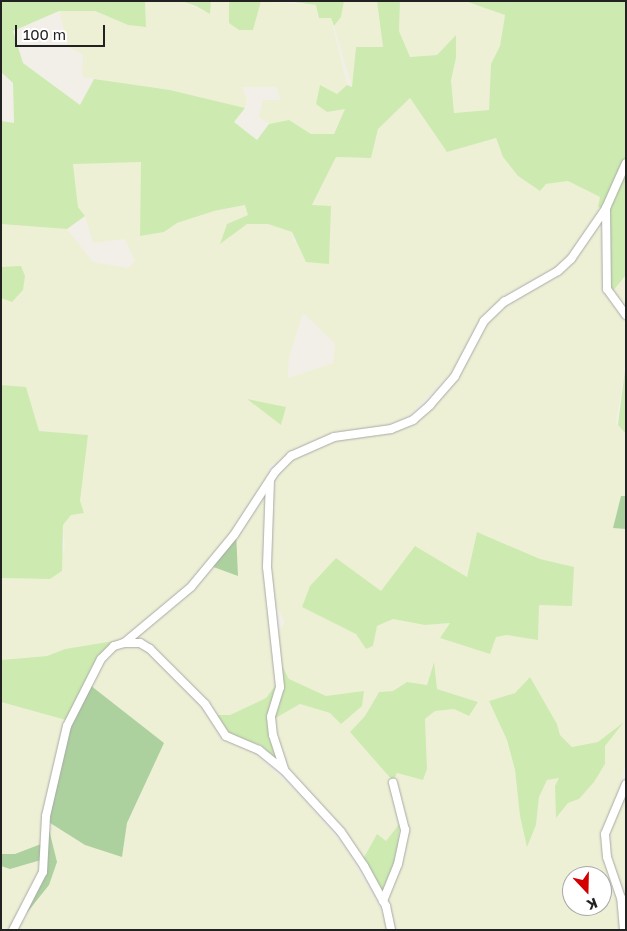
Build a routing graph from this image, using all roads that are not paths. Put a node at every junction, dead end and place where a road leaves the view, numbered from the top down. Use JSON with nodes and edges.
{"nodes":[{"id":1,"x":626,"y":163,"type":"edge"},
{"id":2,"x":606,"y":208,"type":"junction"},
{"id":3,"x":626,"y":315,"type":"edge"},
{"id":4,"x":270,"y":480,"type":"junction"},
{"id":5,"x":124,"y":643,"type":"junction"},
{"id":6,"x":286,"y":773,"type":"junction"},
{"id":7,"x":393,"y":783,"type":"dead end"},
{"id":8,"x":626,"y":784,"type":"edge"},
{"id":9,"x":383,"y":901,"type":"junction"},
{"id":10,"x":13,"y":930,"type":"edge"},
{"id":11,"x":391,"y":930,"type":"edge"},
{"id":12,"x":624,"y":930,"type":"edge"}],
"edges":[{"from":1,"to":2,"type":"street"},
{"from":2,"to":3,"type":"street"},
{"from":2,"to":4,"type":"street"},
{"from":4,"to":5,"type":"street"},
{"from":4,"to":6,"type":"street"},
{"from":5,"to":6,"type":"street"},
{"from":5,"to":10,"type":"street"},
{"from":6,"to":9,"type":"street"},
{"from":7,"to":9,"type":"street"},
{"from":8,"to":12,"type":"street"},
{"from":9,"to":11,"type":"street"}]}
